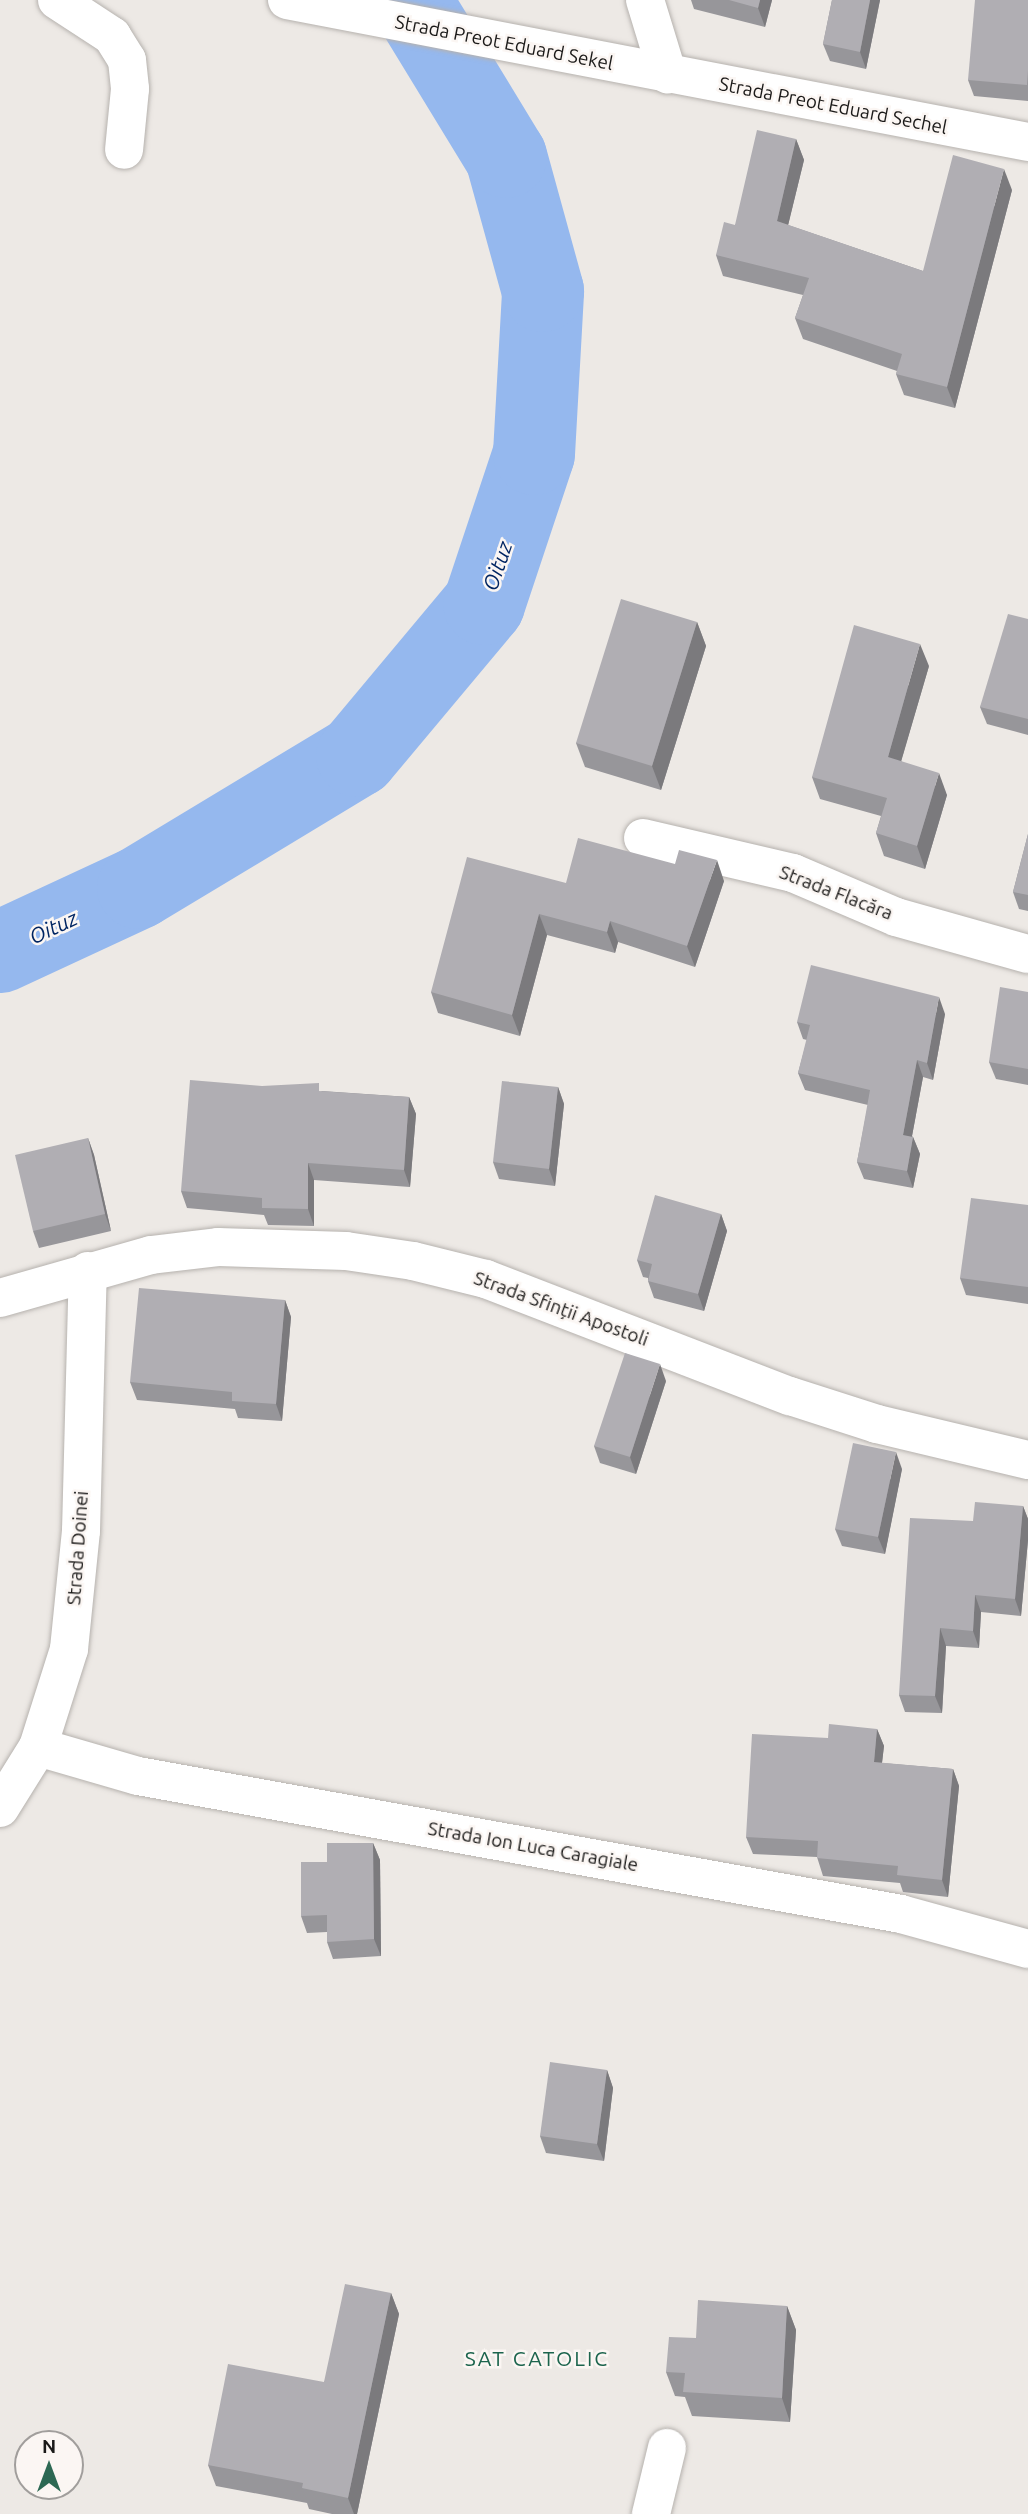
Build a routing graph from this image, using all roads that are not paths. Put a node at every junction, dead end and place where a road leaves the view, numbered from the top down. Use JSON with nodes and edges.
{"nodes":[{"id":1,"x":57,"y":0,"type":"edge"},
{"id":2,"x":287,"y":0,"type":"edge"},
{"id":3,"x":645,"y":0,"type":"edge"},
{"id":4,"x":653,"y":72,"type":"junction"},
{"id":5,"x":1028,"y":142,"type":"edge"},
{"id":6,"x":124,"y":150,"type":"dead end"},
{"id":7,"x":643,"y":838,"type":"dead end"},
{"id":8,"x":1028,"y":954,"type":"edge"},
{"id":9,"x":88,"y":1271,"type":"junction"},
{"id":10,"x":0,"y":1298,"type":"edge"},
{"id":11,"x":1028,"y":1460,"type":"edge"},
{"id":12,"x":38,"y":1747,"type":"junction"},
{"id":13,"x":0,"y":1808,"type":"edge"},
{"id":14,"x":1028,"y":1949,"type":"edge"},
{"id":15,"x":667,"y":2448,"type":"dead end"},
{"id":16,"x":652,"y":2514,"type":"edge"}],
"edges":[{"from":1,"to":6,"type":"street"},
{"from":2,"to":4,"type":"street","name":"Strada Preot Eduard Sekel"},
{"from":3,"to":4,"type":"street"},
{"from":4,"to":5,"type":"street","name":"Strada Preot Eduard Sechel"},
{"from":7,"to":8,"type":"street","name":"Strada Flacăra"},
{"from":9,"to":10,"type":"street","name":"Strada Sfinții Apostoli"},
{"from":9,"to":11,"type":"street","name":"Strada Sfinții Apostoli"},
{"from":9,"to":12,"type":"street","name":"Strada Doinei"},
{"from":12,"to":13,"type":"street","name":"Strada Doinei"},
{"from":12,"to":14,"type":"street","name":"Strada Ion Luca Caragiale"},
{"from":15,"to":16,"type":"street"}]}
